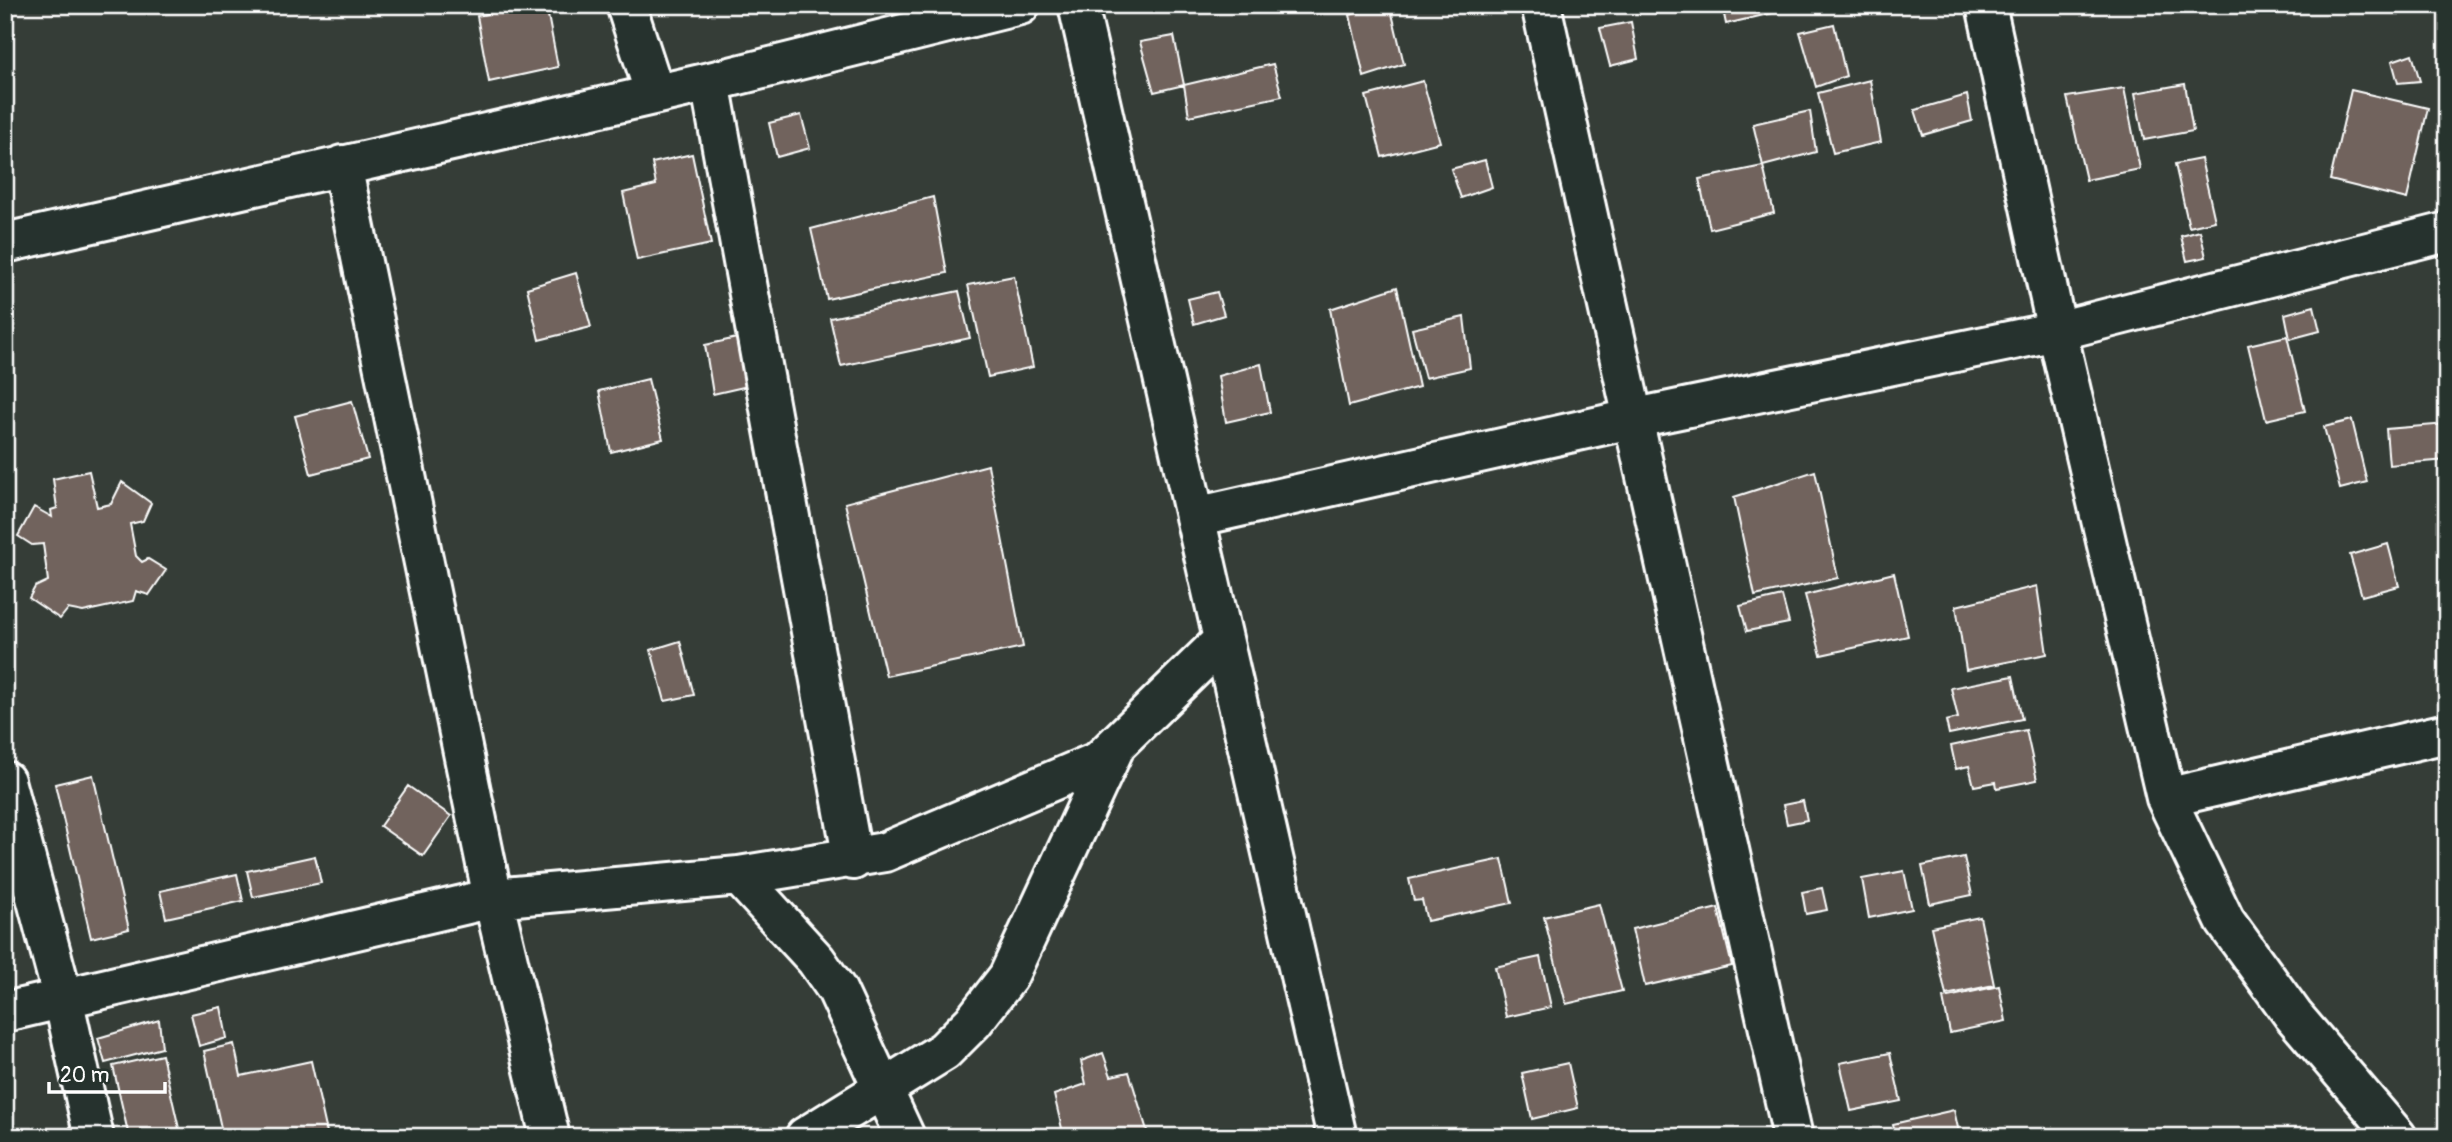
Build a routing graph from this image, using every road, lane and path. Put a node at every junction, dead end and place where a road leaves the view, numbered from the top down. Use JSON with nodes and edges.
{"nodes":[{"id":1,"x":626,"y":5,"type":"edge"},
{"id":2,"x":1020,"y":5,"type":"edge"},
{"id":3,"x":1078,"y":5,"type":"edge"},
{"id":4,"x":1541,"y":5,"type":"edge"},
{"id":5,"x":1986,"y":5,"type":"edge"},
{"id":6,"x":709,"y":82,"type":"junction"},
{"id":7,"x":655,"y":94,"type":"junction"},
{"id":8,"x":342,"y":164,"type":"junction"},
{"id":9,"x":2447,"y":232,"type":"edge"},
{"id":10,"x":5,"y":243,"type":"edge"},
{"id":11,"x":2057,"y":331,"type":"junction"},
{"id":12,"x":1631,"y":419,"type":"junction"},
{"id":13,"x":1195,"y":517,"type":"junction"},
{"id":14,"x":1223,"y":640,"type":"junction"},
{"id":15,"x":2447,"y":733,"type":"edge"},
{"id":16,"x":1114,"y":749,"type":"junction"},
{"id":17,"x":5,"y":780,"type":"edge"},
{"id":18,"x":2166,"y":798,"type":"junction"},
{"id":19,"x":853,"y":860,"type":"junction"},
{"id":20,"x":739,"y":876,"type":"junction"},
{"id":21,"x":493,"y":898,"type":"junction"},
{"id":22,"x":62,"y":998,"type":"junction"},
{"id":23,"x":5,"y":1012,"type":"edge"},
{"id":24,"x":882,"y":1090,"type":"junction"},
{"id":25,"x":93,"y":1137,"type":"edge"},
{"id":26,"x":550,"y":1137,"type":"edge"},
{"id":27,"x":805,"y":1137,"type":"edge"},
{"id":28,"x":905,"y":1137,"type":"edge"},
{"id":29,"x":1337,"y":1137,"type":"edge"},
{"id":30,"x":1793,"y":1137,"type":"edge"},
{"id":31,"x":2397,"y":1137,"type":"edge"}],
"edges":[{"from":1,"to":7,"type":"street"},
{"from":2,"to":6,"type":"street"},
{"from":3,"to":13,"type":"street"},
{"from":4,"to":12,"type":"street"},
{"from":5,"to":11,"type":"street"},
{"from":6,"to":7,"type":"street"},
{"from":6,"to":19,"type":"street"},
{"from":7,"to":8,"type":"street"},
{"from":8,"to":10,"type":"street"},
{"from":8,"to":21,"type":"street"},
{"from":9,"to":11,"type":"street"},
{"from":11,"to":12,"type":"street"},
{"from":11,"to":18,"type":"street"},
{"from":12,"to":13,"type":"street"},
{"from":12,"to":30,"type":"street"},
{"from":13,"to":14,"type":"street"},
{"from":14,"to":16,"type":"street"},
{"from":14,"to":29,"type":"street"},
{"from":15,"to":18,"type":"street"},
{"from":16,"to":19,"type":"street"},
{"from":16,"to":24,"type":"street"},
{"from":17,"to":22,"type":"street"},
{"from":18,"to":31,"type":"street"},
{"from":19,"to":20,"type":"street"},
{"from":20,"to":21,"type":"street"},
{"from":20,"to":24,"type":"street"},
{"from":21,"to":22,"type":"street"},
{"from":21,"to":26,"type":"street"},
{"from":22,"to":23,"type":"street"},
{"from":22,"to":25,"type":"street"},
{"from":24,"to":27,"type":"street"},
{"from":24,"to":28,"type":"street"}]}
